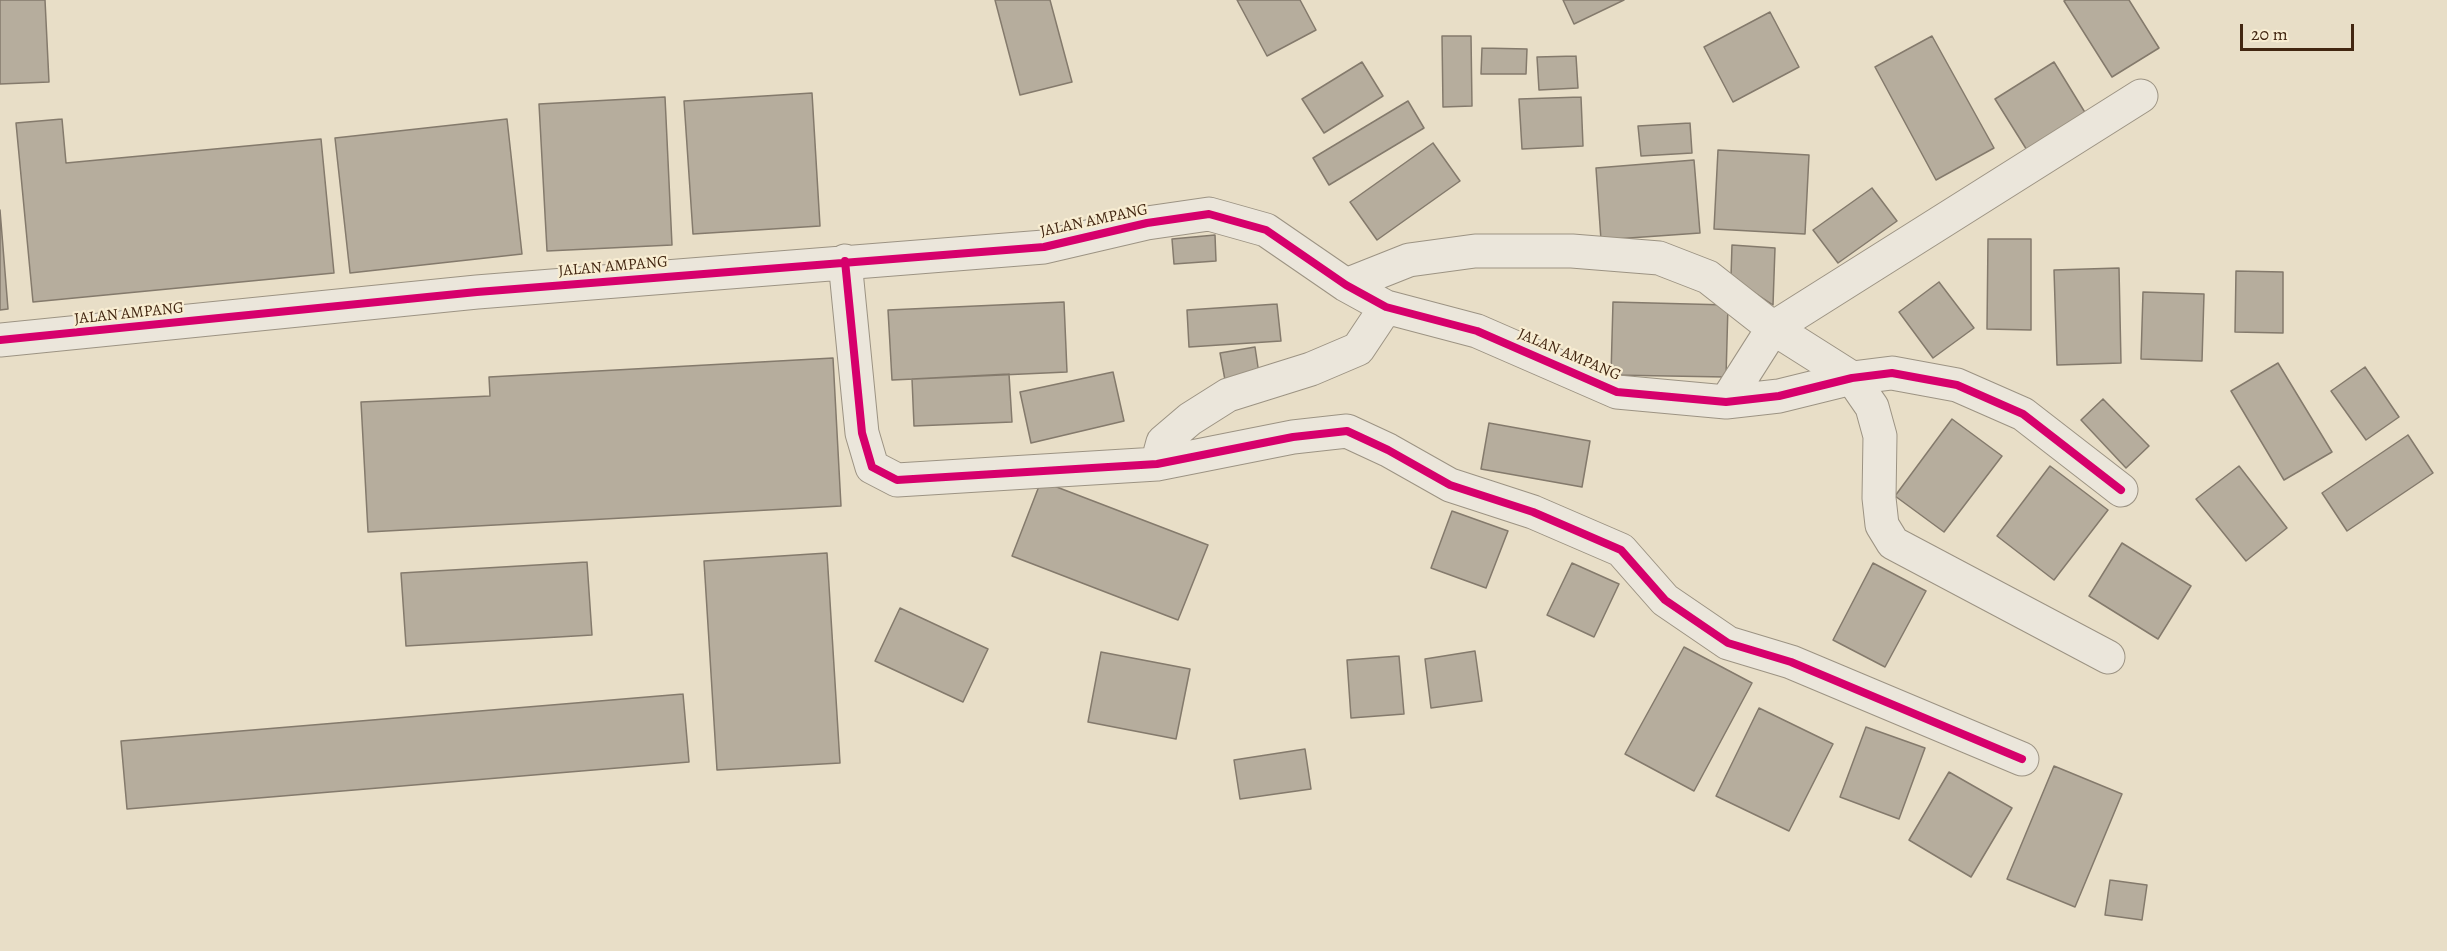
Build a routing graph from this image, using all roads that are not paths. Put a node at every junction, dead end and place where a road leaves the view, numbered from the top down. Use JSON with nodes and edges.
{"nodes":[{"id":1,"x":2140,"y":96,"type":"dead end"},
{"id":2,"x":845,"y":261,"type":"junction"},
{"id":3,"x":1346,"y":285,"type":"junction"},
{"id":4,"x":1386,"y":307,"type":"junction"},
{"id":5,"x":1773,"y":328,"type":"junction"},
{"id":6,"x":0,"y":340,"type":"edge"},
{"id":7,"x":1852,"y":378,"type":"junction"},
{"id":8,"x":1726,"y":402,"type":"junction"},
{"id":9,"x":1157,"y":464,"type":"junction"},
{"id":10,"x":2121,"y":489,"type":"dead end"},
{"id":11,"x":2109,"y":657,"type":"dead end"},
{"id":12,"x":2022,"y":759,"type":"dead end"}],
"edges":[{"from":1,"to":5,"type":"street"},
{"from":2,"to":3,"type":"street","name":"JALAN AMPANG"},
{"from":2,"to":6,"type":"street","name":"JALAN AMPANG"},
{"from":2,"to":9,"type":"street"},
{"from":3,"to":4,"type":"street","name":"JALAN AMPANG"},
{"from":3,"to":5,"type":"street"},
{"from":4,"to":8,"type":"street","name":"JALAN AMPANG"},
{"from":4,"to":9,"type":"street"},
{"from":5,"to":7,"type":"street"},
{"from":5,"to":8,"type":"street"},
{"from":7,"to":8,"type":"street","name":"JALAN AMPANG"},
{"from":7,"to":10,"type":"street","name":"JALAN AMPANG"},
{"from":7,"to":11,"type":"street"},
{"from":9,"to":12,"type":"street"}]}
